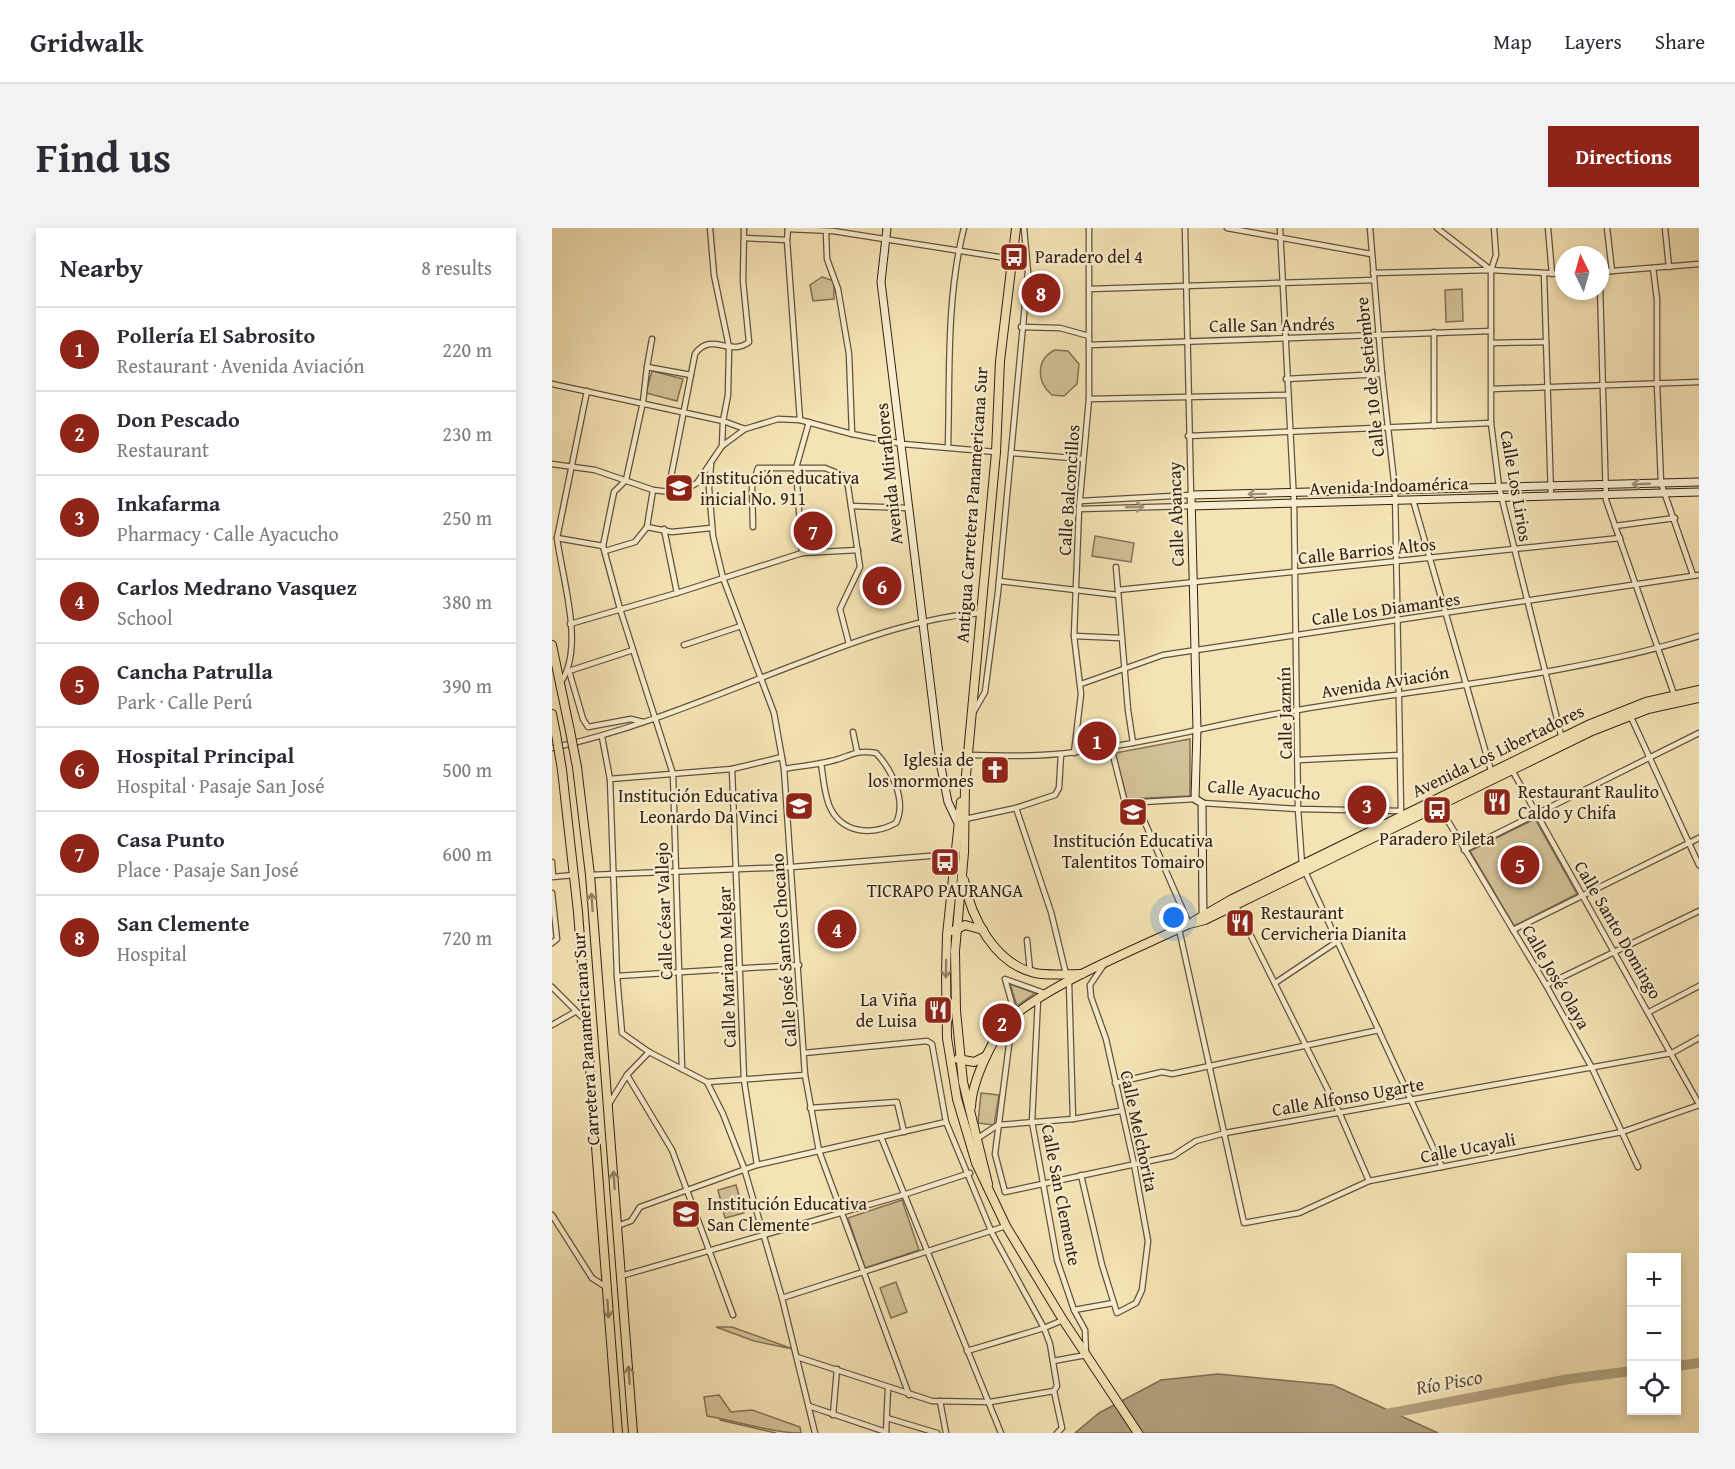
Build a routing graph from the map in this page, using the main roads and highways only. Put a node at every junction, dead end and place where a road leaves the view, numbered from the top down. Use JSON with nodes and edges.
{"nodes":[{"id":1,"x":1016,"y":228,"type":"edge"},
{"id":2,"x":552,"y":645,"type":"edge"},
{"id":3,"x":1699,"y":690,"type":"edge"},
{"id":4,"x":1699,"y":698,"type":"edge"},
{"id":5,"x":1675,"y":699,"type":"junction"},
{"id":6,"x":552,"y":714,"type":"edge"},
{"id":7,"x":1563,"y":741,"type":"junction"},
{"id":8,"x":1493,"y":776,"type":"junction"},
{"id":9,"x":1404,"y":815,"type":"junction"},
{"id":10,"x":961,"y":820,"type":"junction"},
{"id":11,"x":962,"y":868,"type":"junction"},
{"id":12,"x":1234,"y":902,"type":"junction"},
{"id":13,"x":1189,"y":924,"type":"junction"},
{"id":14,"x":956,"y":928,"type":"junction"},
{"id":15,"x":983,"y":930,"type":"junction"},
{"id":16,"x":947,"y":935,"type":"junction"},
{"id":17,"x":1066,"y":981,"type":"junction"},
{"id":18,"x":950,"y":1054,"type":"junction"},
{"id":19,"x":986,"y":1056,"type":"junction"},
{"id":20,"x":961,"y":1060,"type":"junction"},
{"id":21,"x":973,"y":1123,"type":"junction"},
{"id":22,"x":988,"y":1184,"type":"junction"},
{"id":23,"x":618,"y":1433,"type":"edge"},
{"id":24,"x":633,"y":1433,"type":"edge"},
{"id":25,"x":1138,"y":1433,"type":"edge"}],
"edges":[{"from":1,"to":10,"type":"highway","name":"Antigua Carretera Panamericana Sur"},
{"from":24,"to":2,"type":"highway","name":"Carretera Panamericana Sur","one_way":true,"bridge":true},
{"from":3,"to":5,"type":"highway","name":"Avenida Los Libertadores"},
{"from":4,"to":5,"type":"highway","name":"Avenida Los Libertadores"},
{"from":5,"to":7,"type":"highway","name":"Avenida Los Libertadores"},
{"from":5,"to":7,"type":"highway","name":"Avenida Los Libertadores"},
{"from":6,"to":23,"type":"highway","name":"Carretera Panamericana Sur","one_way":true,"bridge":true},
{"from":7,"to":8,"type":"highway","name":"Avenida Los Libertadores"},
{"from":7,"to":8,"type":"highway","name":"Avenida Los Libertadores"},
{"from":8,"to":9,"type":"highway","name":"Avenida Los Libertadores"},
{"from":8,"to":9,"type":"highway","name":"Avenida Los Libertadores"},
{"from":9,"to":12,"type":"highway","name":"Avenida Los Libertadores"},
{"from":10,"to":11,"type":"highway","name":"Antigua Carretera Panamericana Sur"},
{"from":10,"to":16,"type":"highway","name":"Antigua Carretera Panamericana Sur"},
{"from":11,"to":14,"type":"highway","name":"Antigua Carretera Panamericana Sur"},
{"from":11,"to":15,"type":"highway"},
{"from":12,"to":13,"type":"highway","name":"Avenida Los Libertadores"},
{"from":12,"to":13,"type":"highway","name":"Avenida Los Libertadores"},
{"from":13,"to":17,"type":"highway","name":"Avenida Los Libertadores"},
{"from":14,"to":15,"type":"highway"},
{"from":14,"to":16,"type":"highway"},
{"from":14,"to":20,"type":"highway","name":"Antigua Carretera Panamericana Sur"},
{"from":15,"to":17,"type":"highway"},
{"from":16,"to":18,"type":"highway","name":"Antigua Carretera Panamericana Sur","one_way":true},
{"from":17,"to":19,"type":"highway","name":"Avenida Los Libertadores"},
{"from":18,"to":20,"type":"highway"},
{"from":18,"to":22,"type":"highway","name":"Antigua Carretera Panamericana Sur"},
{"from":19,"to":20,"type":"highway"},
{"from":19,"to":21,"type":"highway","name":"Avenida Los Libertadores"},
{"from":20,"to":21,"type":"highway","name":"Antigua Carretera Panamericana Sur"},
{"from":21,"to":22,"type":"highway","name":"Antigua Carretera Panamericana Sur"},
{"from":22,"to":25,"type":"highway","name":"Antigua Carretera Panamericana Sur"}]}
